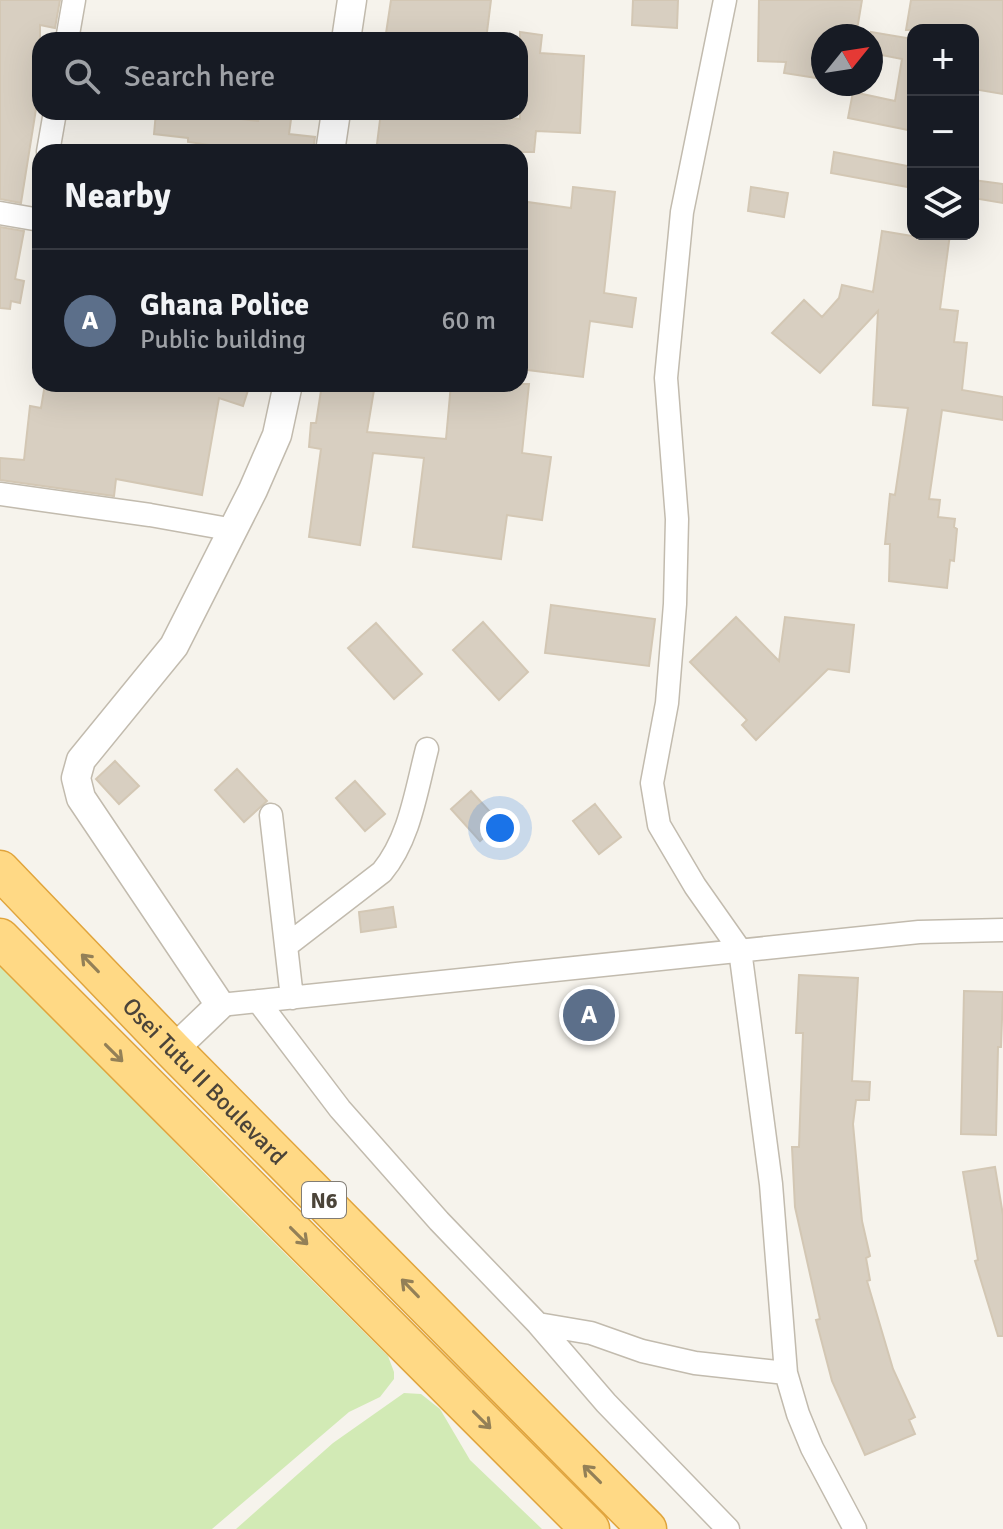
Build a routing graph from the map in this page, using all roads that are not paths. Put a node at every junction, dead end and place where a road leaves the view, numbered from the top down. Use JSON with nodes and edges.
{"nodes":[{"id":1,"x":74,"y":0,"type":"edge"},
{"id":2,"x":352,"y":0,"type":"edge"},
{"id":3,"x":725,"y":0,"type":"edge"},
{"id":4,"x":68,"y":32,"type":"edge"},
{"id":5,"x":347,"y":32,"type":"edge"},
{"id":6,"x":54,"y":120,"type":"edge"},
{"id":7,"x":335,"y":120,"type":"edge"},
{"id":8,"x":49,"y":144,"type":"edge"},
{"id":9,"x":331,"y":144,"type":"edge"},
{"id":10,"x":0,"y":213,"type":"edge"},
{"id":11,"x":32,"y":213,"type":"edge"},
{"id":12,"x":286,"y":392,"type":"edge"},
{"id":13,"x":0,"y":494,"type":"edge"},
{"id":14,"x":234,"y":530,"type":"junction"},
{"id":15,"x":427,"y":749,"type":"dead end"},
{"id":16,"x":271,"y":815,"type":"dead end"},
{"id":17,"x":0,"y":870,"type":"edge"},
{"id":18,"x":1003,"y":930,"type":"edge"},
{"id":19,"x":0,"y":938,"type":"edge"},
{"id":20,"x":286,"y":946,"type":"junction"},
{"id":21,"x":740,"y":950,"type":"junction"},
{"id":22,"x":292,"y":998,"type":"junction"},
{"id":23,"x":258,"y":1001,"type":"junction"},
{"id":24,"x":220,"y":1005,"type":"junction"},
{"id":25,"x":173,"y":1050,"type":"junction"},
{"id":26,"x":538,"y":1324,"type":"junction"},
{"id":27,"x":786,"y":1373,"type":"junction"},
{"id":28,"x":590,"y":1529,"type":"edge"},
{"id":29,"x":647,"y":1529,"type":"edge"},
{"id":30,"x":728,"y":1529,"type":"edge"},
{"id":31,"x":855,"y":1529,"type":"edge"}],
"edges":[{"from":1,"to":4,"type":"street"},
{"from":2,"to":5,"type":"street"},
{"from":3,"to":21,"type":"street"},
{"from":6,"to":8,"type":"street"},
{"from":7,"to":9,"type":"street"},
{"from":10,"to":11,"type":"street"},
{"from":12,"to":14,"type":"street"},
{"from":13,"to":14,"type":"street"},
{"from":14,"to":24,"type":"street"},
{"from":15,"to":20,"type":"street"},
{"from":16,"to":20,"type":"street"},
{"from":25,"to":17,"type":"highway","name":"Osei Tutu II Boulevard","number":"N6","one_way":true},
{"from":18,"to":21,"type":"street"},
{"from":19,"to":28,"type":"highway","name":"Osei Tutu II Boulevard","number":"N6","one_way":true},
{"from":20,"to":22,"type":"street"},
{"from":21,"to":22,"type":"street"},
{"from":21,"to":27,"type":"street"},
{"from":22,"to":23,"type":"street"},
{"from":23,"to":24,"type":"street"},
{"from":23,"to":26,"type":"street"},
{"from":24,"to":25,"type":"street"},
{"from":29,"to":25,"type":"highway","name":"Osei Tutu II Boulevard","number":"N6","one_way":true},
{"from":26,"to":27,"type":"street"},
{"from":26,"to":30,"type":"street"},
{"from":27,"to":31,"type":"street"}]}
